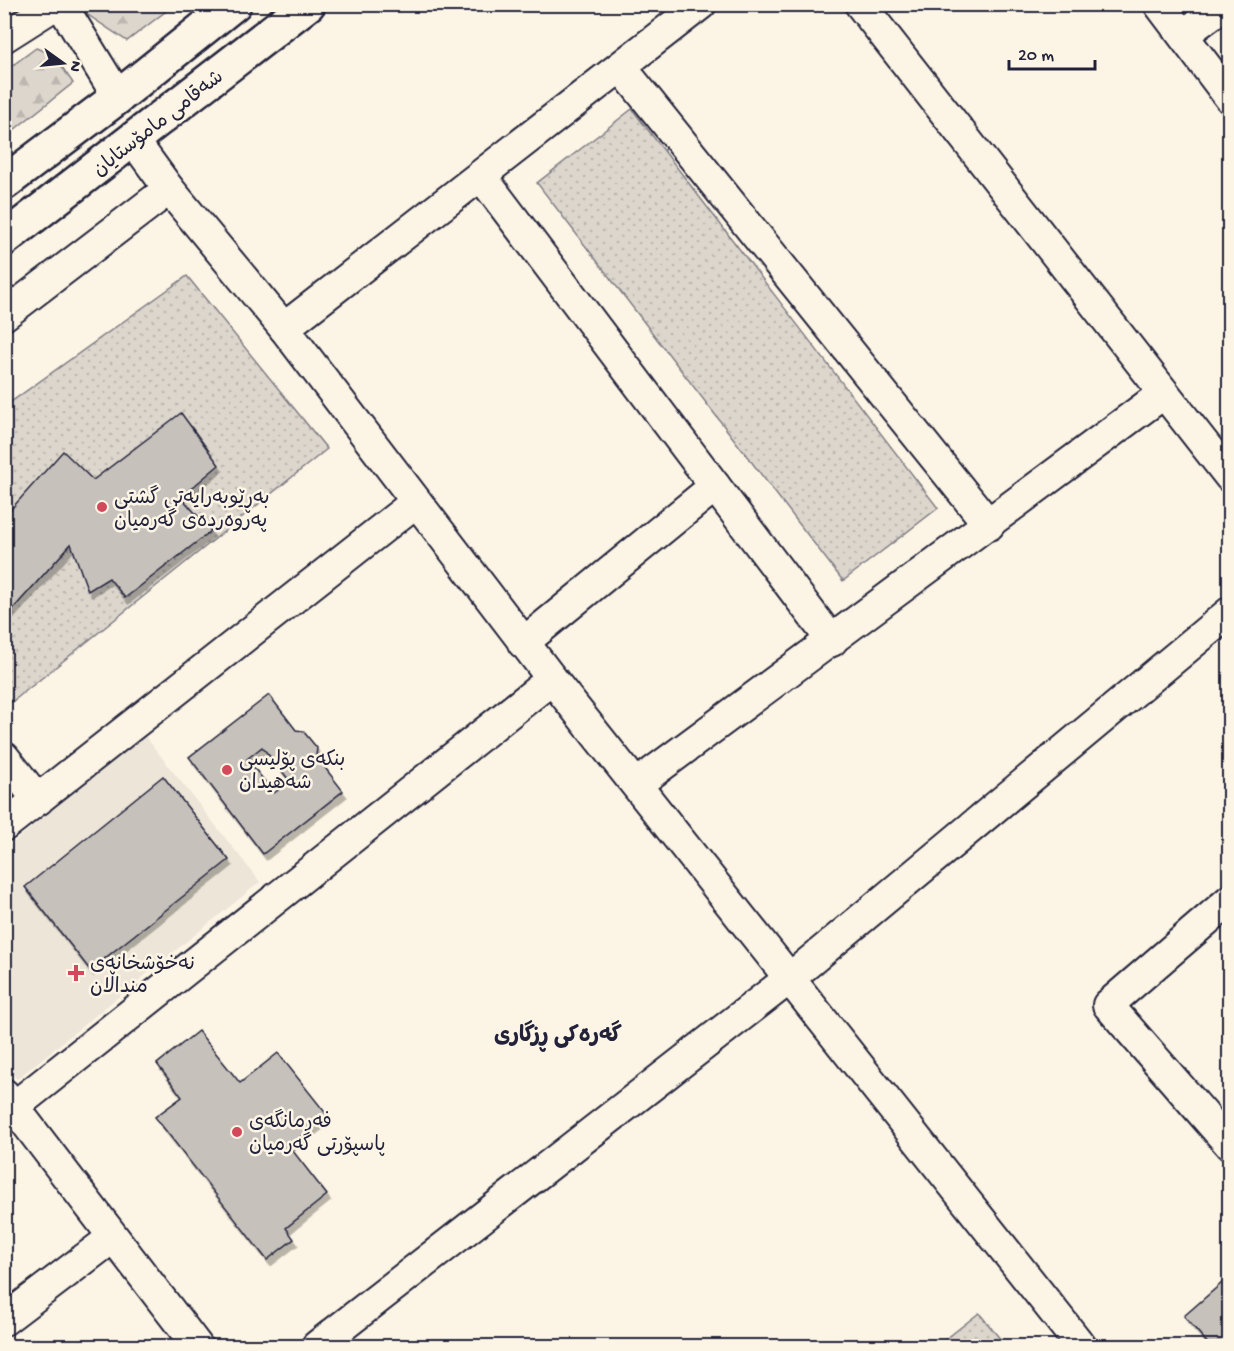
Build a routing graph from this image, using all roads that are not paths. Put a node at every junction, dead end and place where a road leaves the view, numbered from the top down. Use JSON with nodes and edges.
{"nodes":[{"id":1,"x":56,"y":4,"type":"edge"},
{"id":2,"x":61,"y":4,"type":"edge"},
{"id":3,"x":234,"y":4,"type":"edge"},
{"id":4,"x":308,"y":4,"type":"edge"},
{"id":5,"x":701,"y":4,"type":"edge"},
{"id":6,"x":860,"y":4,"type":"edge"},
{"id":7,"x":1159,"y":4,"type":"edge"},
{"id":8,"x":1225,"y":4,"type":"edge"},
{"id":9,"x":1183,"y":35,"type":"junction"},
{"id":10,"x":4,"y":37,"type":"edge"},
{"id":11,"x":621,"y":67,"type":"junction"},
{"id":12,"x":118,"y":98,"type":"junction"},
{"id":13,"x":1230,"y":98,"type":"edge"},
{"id":14,"x":134,"y":141,"type":"junction"},
{"id":15,"x":482,"y":177,"type":"junction"},
{"id":16,"x":4,"y":183,"type":"edge"},
{"id":17,"x":169,"y":189,"type":"junction"},
{"id":18,"x":4,"y":239,"type":"edge"},
{"id":19,"x":4,"y":315,"type":"edge"},
{"id":20,"x":284,"y":328,"type":"junction"},
{"id":21,"x":1164,"y":393,"type":"junction"},
{"id":22,"x":1230,"y":477,"type":"edge"},
{"id":23,"x":715,"y":486,"type":"junction"},
{"id":24,"x":416,"y":502,"type":"junction"},
{"id":25,"x":989,"y":525,"type":"junction"},
{"id":26,"x":1230,"y":612,"type":"edge"},
{"id":27,"x":832,"y":641,"type":"junction"},
{"id":28,"x":523,"y":643,"type":"junction"},
{"id":29,"x":552,"y":679,"type":"junction"},
{"id":30,"x":4,"y":757,"type":"edge"},
{"id":31,"x":637,"y":784,"type":"junction"},
{"id":32,"x":38,"y":800,"type":"junction"},
{"id":33,"x":4,"y":826,"type":"edge"},
{"id":34,"x":1230,"y":900,"type":"edge"},
{"id":35,"x":790,"y":978,"type":"junction"},
{"id":36,"x":10,"y":1100,"type":"edge"},
{"id":37,"x":1230,"y":1145,"type":"edge"},
{"id":38,"x":112,"y":1238,"type":"junction"},
{"id":39,"x":4,"y":1320,"type":"edge"},
{"id":40,"x":197,"y":1347,"type":"edge"},
{"id":41,"x":317,"y":1347,"type":"edge"},
{"id":42,"x":1081,"y":1347,"type":"edge"}],
"edges":[{"from":1,"to":10,"type":"street"},
{"from":2,"to":12,"type":"street"},
{"from":3,"to":12,"type":"main road"},
{"from":4,"to":14,"type":"main road","name":"شەقامی مامۆستایان"},
{"from":5,"to":11,"type":"street"},
{"from":6,"to":21,"type":"street"},
{"from":7,"to":9,"type":"street"},
{"from":8,"to":9,"type":"street"},
{"from":9,"to":13,"type":"street"},
{"from":11,"to":15,"type":"street"},
{"from":11,"to":25,"type":"street"},
{"from":12,"to":16,"type":"main road"},
{"from":14,"to":17,"type":"street"},
{"from":14,"to":18,"type":"main road","name":"شەقامی مامۆستایان"},
{"from":15,"to":20,"type":"street"},
{"from":15,"to":23,"type":"street"},
{"from":17,"to":19,"type":"street"},
{"from":17,"to":20,"type":"street"},
{"from":20,"to":24,"type":"street"},
{"from":21,"to":22,"type":"street"},
{"from":21,"to":25,"type":"street"},
{"from":23,"to":27,"type":"street"},
{"from":23,"to":28,"type":"street"},
{"from":24,"to":28,"type":"street"},
{"from":24,"to":32,"type":"street"},
{"from":25,"to":27,"type":"street"},
{"from":26,"to":35,"type":"street"},
{"from":27,"to":31,"type":"street"},
{"from":28,"to":29,"type":"street"},
{"from":29,"to":31,"type":"street"},
{"from":29,"to":36,"type":"street"},
{"from":30,"to":32,"type":"street"},
{"from":31,"to":35,"type":"street"},
{"from":32,"to":33,"type":"street"},
{"from":34,"to":37,"type":"street"},
{"from":35,"to":41,"type":"street"},
{"from":35,"to":42,"type":"street"},
{"from":36,"to":38,"type":"street"},
{"from":38,"to":39,"type":"street"},
{"from":38,"to":40,"type":"street"}]}
